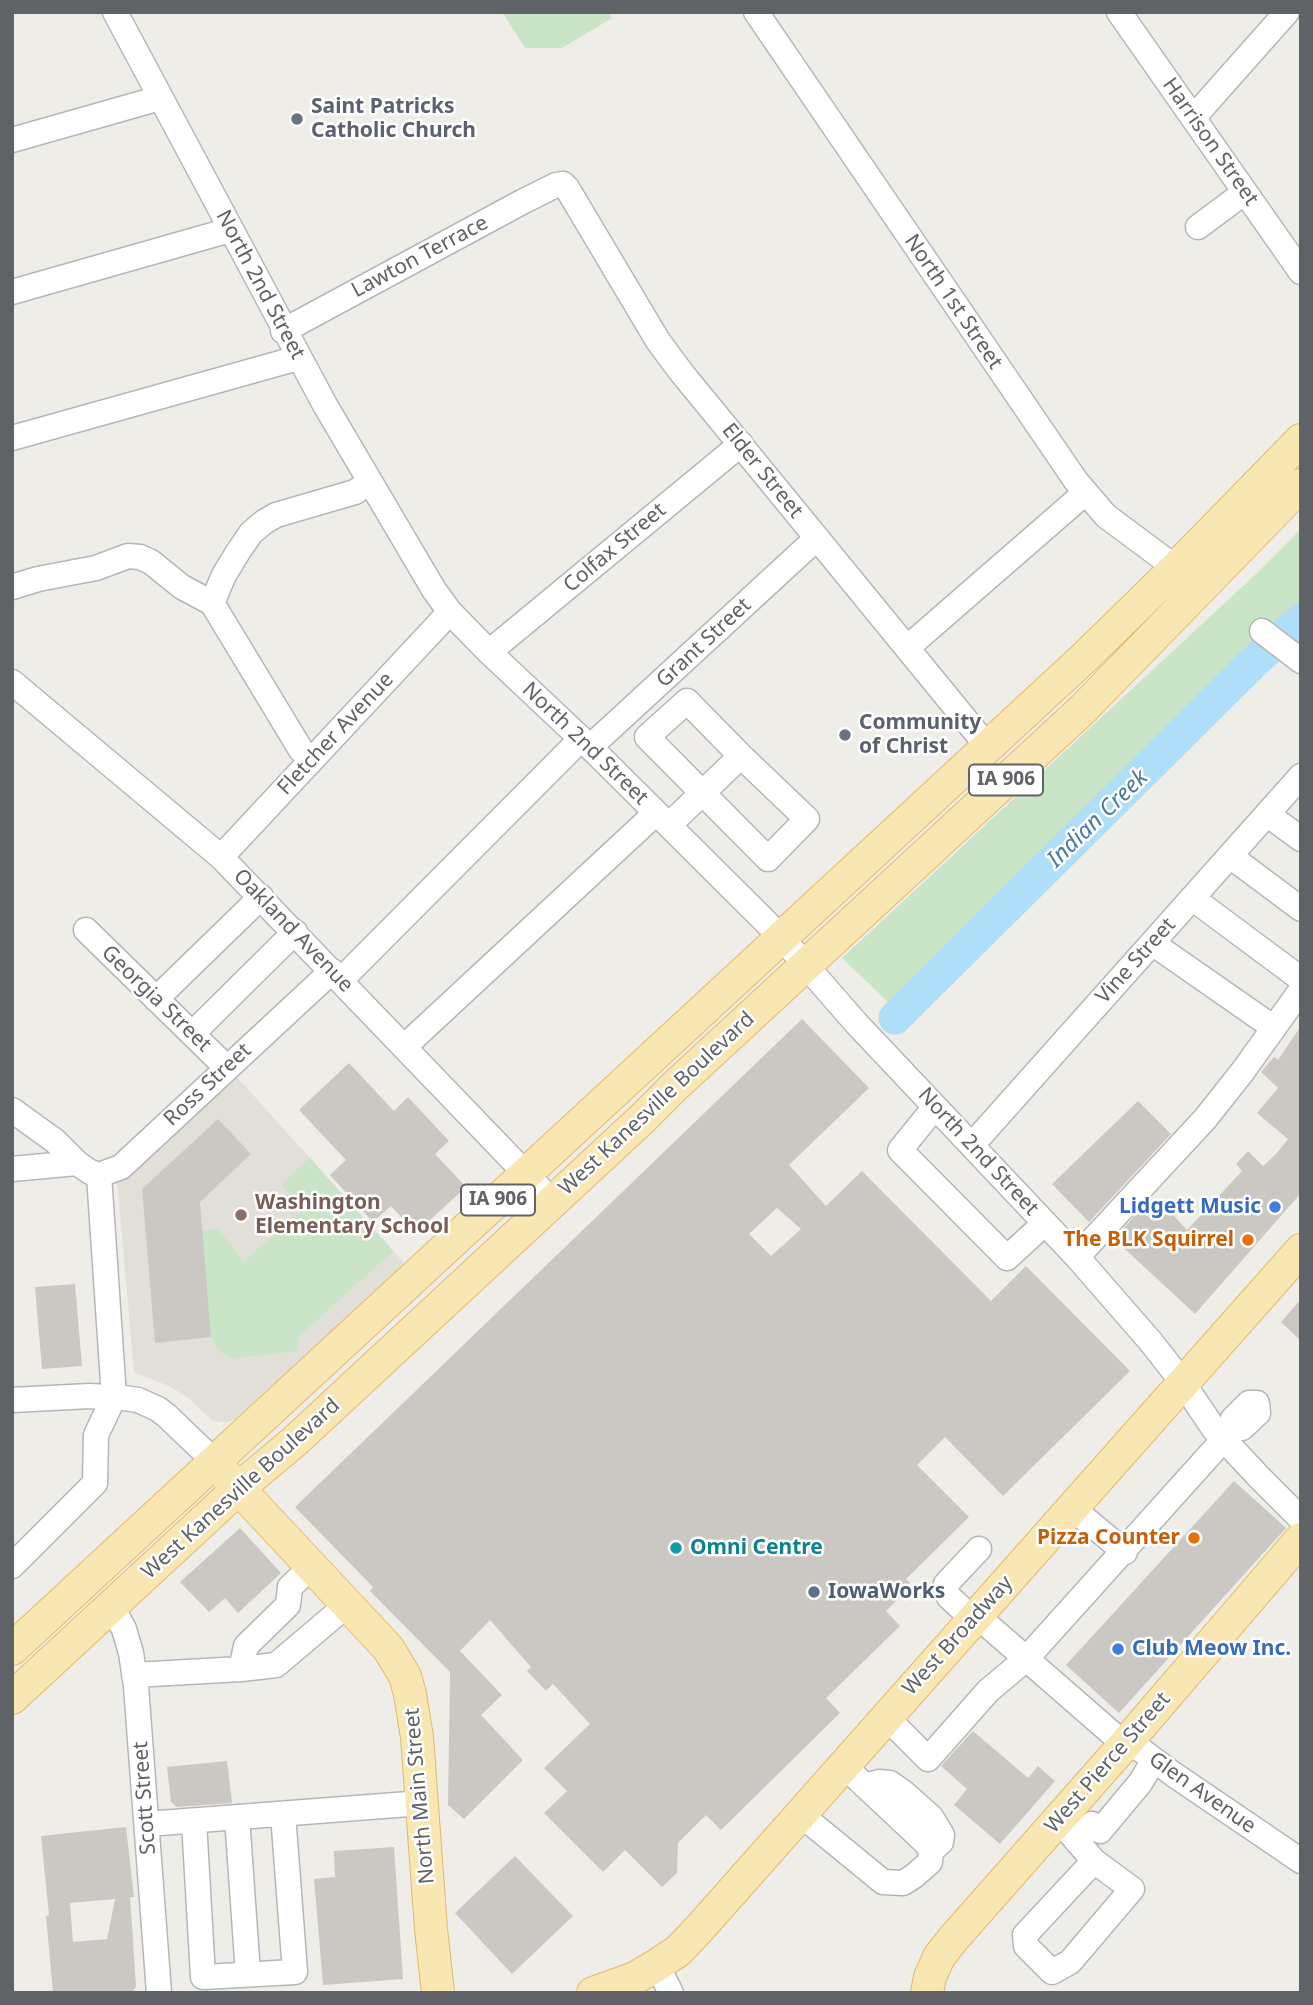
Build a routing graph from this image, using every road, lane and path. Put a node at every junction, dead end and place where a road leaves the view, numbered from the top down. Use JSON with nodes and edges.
{"nodes":[{"id":1,"x":115,"y":12,"type":"edge"},
{"id":2,"x":756,"y":12,"type":"edge"},
{"id":3,"x":1119,"y":12,"type":"edge"},
{"id":4,"x":1287,"y":12,"type":"edge"},
{"id":5,"x":160,"y":97,"type":"junction"},
{"id":6,"x":1194,"y":118,"type":"junction"},
{"id":7,"x":12,"y":140,"type":"edge"},
{"id":8,"x":556,"y":185,"type":"joint"},
{"id":9,"x":1245,"y":192,"type":"junction"},
{"id":10,"x":1198,"y":227,"type":"dead end"},
{"id":11,"x":230,"y":230,"type":"junction"},
{"id":12,"x":1301,"y":272,"type":"edge"},
{"id":13,"x":12,"y":292,"type":"edge"},
{"id":14,"x":284,"y":331,"type":"junction"},
{"id":15,"x":298,"y":358,"type":"junction"},
{"id":16,"x":12,"y":438,"type":"edge"},
{"id":17,"x":1301,"y":440,"type":"edge"},
{"id":18,"x":741,"y":444,"type":"junction"},
{"id":19,"x":370,"y":482,"type":"junction"},
{"id":20,"x":1301,"y":485,"type":"edge"},
{"id":21,"x":1085,"y":493,"type":"junction"},
{"id":22,"x":817,"y":538,"type":"junction"},
{"id":23,"x":1176,"y":568,"type":"junction"},
{"id":24,"x":12,"y":587,"type":"edge"},
{"id":25,"x":212,"y":603,"type":"junction"},
{"id":26,"x":450,"y":612,"type":"junction"},
{"id":27,"x":1262,"y":631,"type":"dead end"},
{"id":28,"x":908,"y":647,"type":"junction"},
{"id":29,"x":489,"y":652,"type":"junction"},
{"id":30,"x":1291,"y":654,"type":"edge"},
{"id":31,"x":12,"y":682,"type":"edge"},
{"id":32,"x":586,"y":743,"type":"junction"},
{"id":33,"x":988,"y":747,"type":"junction"},
{"id":34,"x":741,"y":756,"type":"junction"},
{"id":35,"x":311,"y":761,"type":"junction"},
{"id":36,"x":1301,"y":776,"type":"edge"},
{"id":37,"x":702,"y":793,"type":"junction"},
{"id":38,"x":1267,"y":814,"type":"junction"},
{"id":39,"x":662,"y":819,"type":"junction"},
{"id":40,"x":1301,"y":839,"type":"edge"},
{"id":41,"x":1230,"y":856,"type":"junction"},
{"id":42,"x":221,"y":857,"type":"junction"},
{"id":43,"x":261,"y":897,"type":"junction"},
{"id":44,"x":1192,"y":898,"type":"junction"},
{"id":45,"x":1301,"y":909,"type":"edge"},
{"id":46,"x":86,"y":930,"type":"dead end"},
{"id":47,"x":295,"y":932,"type":"junction"},
{"id":48,"x":782,"y":938,"type":"junction"},
{"id":49,"x":1152,"y":943,"type":"junction"},
{"id":50,"x":805,"y":966,"type":"junction"},
{"id":51,"x":337,"y":975,"type":"junction"},
{"id":52,"x":1301,"y":979,"type":"edge"},
{"id":53,"x":1301,"y":990,"type":"edge"},
{"id":54,"x":156,"y":999,"type":"junction"},
{"id":55,"x":1274,"y":1028,"type":"junction"},
{"id":56,"x":192,"y":1034,"type":"junction"},
{"id":57,"x":404,"y":1047,"type":"junction"},
{"id":58,"x":227,"y":1068,"type":"junction"},
{"id":59,"x":935,"y":1107,"type":"junction"},
{"id":60,"x":12,"y":1110,"type":"edge"},
{"id":61,"x":972,"y":1145,"type":"junction"},
{"id":62,"x":77,"y":1163,"type":"junction"},
{"id":63,"x":12,"y":1169,"type":"edge"},
{"id":64,"x":527,"y":1174,"type":"junction"},
{"id":65,"x":99,"y":1175,"type":"junction"},
{"id":66,"x":553,"y":1202,"type":"junction"},
{"id":67,"x":1045,"y":1223,"type":"junction"},
{"id":68,"x":1301,"y":1250,"type":"edge"},
{"id":69,"x":1077,"y":1257,"type":"junction"},
{"id":70,"x":1183,"y":1383,"type":"junction"},
{"id":71,"x":114,"y":1397,"type":"junction"},
{"id":72,"x":12,"y":1400,"type":"edge"},
{"id":73,"x":1230,"y":1433,"type":"junction"},
{"id":74,"x":215,"y":1462,"type":"junction"},
{"id":75,"x":239,"y":1488,"type":"junction"},
{"id":76,"x":1072,"y":1508,"type":"junction"},
{"id":77,"x":1301,"y":1519,"type":"edge"},
{"id":78,"x":1301,"y":1539,"type":"edge"},
{"id":79,"x":979,"y":1549,"type":"dead end"},
{"id":80,"x":1125,"y":1552,"type":"junction"},
{"id":81,"x":12,"y":1566,"type":"edge"},
{"id":82,"x":312,"y":1566,"type":"junction"},
{"id":83,"x":348,"y":1604,"type":"junction"},
{"id":84,"x":112,"y":1607,"type":"junction"},
{"id":85,"x":974,"y":1617,"type":"junction"},
{"id":86,"x":12,"y":1649,"type":"edge"},
{"id":87,"x":1026,"y":1659,"type":"junction"},
{"id":88,"x":241,"y":1669,"type":"junction"},
{"id":89,"x":134,"y":1675,"type":"junction"},
{"id":90,"x":12,"y":1698,"type":"edge"},
{"id":91,"x":886,"y":1717,"type":"junction"},
{"id":92,"x":1126,"y":1742,"type":"junction"},
{"id":93,"x":1154,"y":1759,"type":"junction"},
{"id":94,"x":843,"y":1765,"type":"junction"},
{"id":95,"x":422,"y":1804,"type":"junction"},
{"id":96,"x":284,"y":1814,"type":"junction"},
{"id":97,"x":800,"y":1814,"type":"junction"},
{"id":98,"x":237,"y":1817,"type":"junction"},
{"id":99,"x":194,"y":1821,"type":"junction"},
{"id":100,"x":146,"y":1824,"type":"junction"},
{"id":101,"x":1068,"y":1830,"type":"junction"},
{"id":102,"x":1094,"y":1861,"type":"junction"},
{"id":103,"x":1301,"y":1861,"type":"edge"},
{"id":104,"x":248,"y":1974,"type":"junction"},
{"id":105,"x":664,"y":1979,"type":"edge"},
{"id":106,"x":159,"y":1993,"type":"edge"},
{"id":107,"x":438,"y":1993,"type":"edge"},
{"id":108,"x":593,"y":1993,"type":"edge"},
{"id":109,"x":927,"y":1993,"type":"edge"}],
"edges":[{"from":1,"to":5,"type":"street","name":"North 2nd Street"},
{"from":2,"to":21,"type":"street","name":"North 1st Street"},
{"from":3,"to":6,"type":"street","name":"Harrison Street"},
{"from":4,"to":6,"type":"street"},
{"from":5,"to":7,"type":"street"},
{"from":5,"to":11,"type":"street","name":"North 2nd Street"},
{"from":6,"to":9,"type":"street","name":"Harrison Street"},
{"from":8,"to":14,"type":"street","name":"Lawton Terrace"},
{"from":8,"to":18,"type":"street","name":"Elder Street"},
{"from":9,"to":10,"type":"street"},
{"from":9,"to":12,"type":"street","name":"Harrison Street"},
{"from":11,"to":13,"type":"street"},
{"from":11,"to":14,"type":"street","name":"North 2nd Street"},
{"from":14,"to":15,"type":"street","name":"North 2nd Street"},
{"from":15,"to":16,"type":"street"},
{"from":15,"to":19,"type":"street","name":"North 2nd Street"},
{"from":17,"to":23,"type":"main road","number":"IA 906"},
{"from":18,"to":22,"type":"street","name":"Elder Street"},
{"from":18,"to":29,"type":"street","name":"Colfax Street"},
{"from":19,"to":25,"type":"street"},
{"from":19,"to":26,"type":"street","name":"North 2nd Street"},
{"from":20,"to":50,"type":"main road","name":"West Kanesville Boulevard","number":"IA 906"},
{"from":21,"to":23,"type":"street","name":"North 1st Street"},
{"from":21,"to":28,"type":"street"},
{"from":22,"to":28,"type":"street","name":"Elder Street"},
{"from":22,"to":32,"type":"street","name":"Grant Street"},
{"from":23,"to":33,"type":"main road","name":"West Kanesville Boulevard","number":"IA 906"},
{"from":24,"to":25,"type":"street"},
{"from":25,"to":35,"type":"street"},
{"from":26,"to":29,"type":"street","name":"North 2nd Street"},
{"from":26,"to":35,"type":"street","name":"Fletcher Avenue"},
{"from":27,"to":30,"type":"street"},
{"from":28,"to":33,"type":"street","name":"Elder Street"},
{"from":29,"to":32,"type":"street","name":"North 2nd Street"},
{"from":31,"to":42,"type":"street","name":"Oakland Avenue"},
{"from":32,"to":39,"type":"street","name":"North 2nd Street"},
{"from":32,"to":51,"type":"street","name":"Grant Street"},
{"from":33,"to":48,"type":"main road","name":"West Kanesville Boulevard","number":"IA 906"},
{"from":34,"to":37,"type":"street"},
{"from":34,"to":37,"type":"street"},
{"from":34,"to":37,"type":"street"},
{"from":35,"to":42,"type":"street","name":"Fletcher Avenue"},
{"from":36,"to":38,"type":"street","name":"Vine Street"},
{"from":37,"to":39,"type":"street"},
{"from":38,"to":40,"type":"street"},
{"from":38,"to":41,"type":"street","name":"Vine Street"},
{"from":39,"to":48,"type":"street","name":"North 2nd Street"},
{"from":39,"to":57,"type":"street"},
{"from":41,"to":44,"type":"street","name":"Vine Street"},
{"from":41,"to":45,"type":"street"},
{"from":42,"to":43,"type":"street","name":"Oakland Avenue"},
{"from":43,"to":47,"type":"street","name":"Oakland Avenue"},
{"from":43,"to":54,"type":"street"},
{"from":44,"to":49,"type":"street","name":"Vine Street"},
{"from":44,"to":52,"type":"street"},
{"from":46,"to":54,"type":"street","name":"Georgia Street"},
{"from":47,"to":51,"type":"street","name":"Oakland Avenue"},
{"from":47,"to":56,"type":"street"},
{"from":48,"to":50,"type":"street","name":"North 2nd Street"},
{"from":48,"to":64,"type":"main road","name":"West Kanesville Boulevard","number":"IA 906"},
{"from":49,"to":55,"type":"street"},
{"from":49,"to":61,"type":"street","name":"Vine Street"},
{"from":50,"to":59,"type":"street","name":"North 2nd Street"},
{"from":50,"to":66,"type":"main road","name":"West Kanesville Boulevard","number":"IA 906"},
{"from":51,"to":57,"type":"street","name":"Oakland Avenue"},
{"from":51,"to":58,"type":"street","name":"Ross Street"},
{"from":53,"to":55,"type":"street"},
{"from":54,"to":56,"type":"street","name":"Georgia Street"},
{"from":55,"to":69,"type":"street"},
{"from":56,"to":58,"type":"street","name":"Georgia Street"},
{"from":57,"to":64,"type":"street","name":"Oakland Avenue"},
{"from":58,"to":65,"type":"street","name":"Ross Street"},
{"from":59,"to":61,"type":"street","name":"North 2nd Street"},
{"from":59,"to":67,"type":"street"},
{"from":60,"to":62,"type":"street"},
{"from":61,"to":67,"type":"street","name":"North 2nd Street"},
{"from":62,"to":63,"type":"street"},
{"from":62,"to":65,"type":"street"},
{"from":64,"to":66,"type":"street","name":"Oakland Avenue"},
{"from":64,"to":74,"type":"main road","name":"West Kanesville Boulevard","number":"IA 906"},
{"from":65,"to":71,"type":"street"},
{"from":66,"to":75,"type":"main road","name":"West Kanesville Boulevard","number":"IA 906"},
{"from":67,"to":69,"type":"street","name":"North 2nd Street"},
{"from":68,"to":70,"type":"main road","name":"West Broadway"},
{"from":69,"to":70,"type":"street","name":"North 2nd Street"},
{"from":70,"to":73,"type":"street","name":"North 2nd Street"},
{"from":70,"to":76,"type":"main road","name":"West Broadway"},
{"from":71,"to":72,"type":"street"},
{"from":71,"to":74,"type":"street"},
{"from":71,"to":81,"type":"street"},
{"from":73,"to":77,"type":"street","name":"North 2nd Street"},
{"from":73,"to":80,"type":"street"},
{"from":74,"to":75,"type":"main road","name":"North Main Street"},
{"from":74,"to":86,"type":"main road","name":"West Kanesville Boulevard","number":"IA 906"},
{"from":75,"to":82,"type":"main road","name":"North Main Street"},
{"from":75,"to":84,"type":"main road","name":"West Kanesville Boulevard","number":"IA 906"},
{"from":76,"to":80,"type":"street"},
{"from":76,"to":85,"type":"main road","name":"West Broadway"},
{"from":78,"to":92,"type":"main road","name":"West Pierce Street"},
{"from":79,"to":85,"type":"street","name":"Glen Avenue"},
{"from":80,"to":87,"type":"street"},
{"from":82,"to":83,"type":"main road","name":"North Main Street"},
{"from":82,"to":88,"type":"street"},
{"from":83,"to":88,"type":"street"},
{"from":83,"to":95,"type":"main road","name":"North Main Street"},
{"from":84,"to":89,"type":"street","name":"Scott Street"},
{"from":84,"to":90,"type":"main road","name":"West Kanesville Boulevard","number":"IA 906"},
{"from":85,"to":87,"type":"street","name":"Glen Avenue"},
{"from":85,"to":91,"type":"main road","name":"West Broadway"},
{"from":87,"to":91,"type":"street"},
{"from":87,"to":92,"type":"street","name":"Glen Avenue"},
{"from":88,"to":89,"type":"street"},
{"from":89,"to":100,"type":"street","name":"Scott Street"},
{"from":91,"to":94,"type":"main road","name":"West Broadway"},
{"from":92,"to":93,"type":"street","name":"Glen Avenue"},
{"from":92,"to":101,"type":"main road","name":"West Pierce Street"},
{"from":93,"to":101,"type":"street"},
{"from":93,"to":103,"type":"street","name":"Glen Avenue"},
{"from":94,"to":97,"type":"main road","name":"West Broadway"},
{"from":94,"to":97,"type":"street"},
{"from":95,"to":96,"type":"street"},
{"from":95,"to":107,"type":"main road","name":"North Main Street"},
{"from":96,"to":98,"type":"street"},
{"from":96,"to":104,"type":"street"},
{"from":97,"to":105,"type":"main road","name":"West Broadway"},
{"from":98,"to":99,"type":"street"},
{"from":98,"to":104,"type":"street"},
{"from":99,"to":100,"type":"street"},
{"from":99,"to":104,"type":"street"},
{"from":100,"to":106,"type":"street","name":"Scott Street"},
{"from":101,"to":102,"type":"street"},
{"from":101,"to":109,"type":"main road","name":"West Pierce Street"},
{"from":102,"to":102,"type":"street"},
{"from":105,"to":108,"type":"main road","name":"West Broadway"}]}
